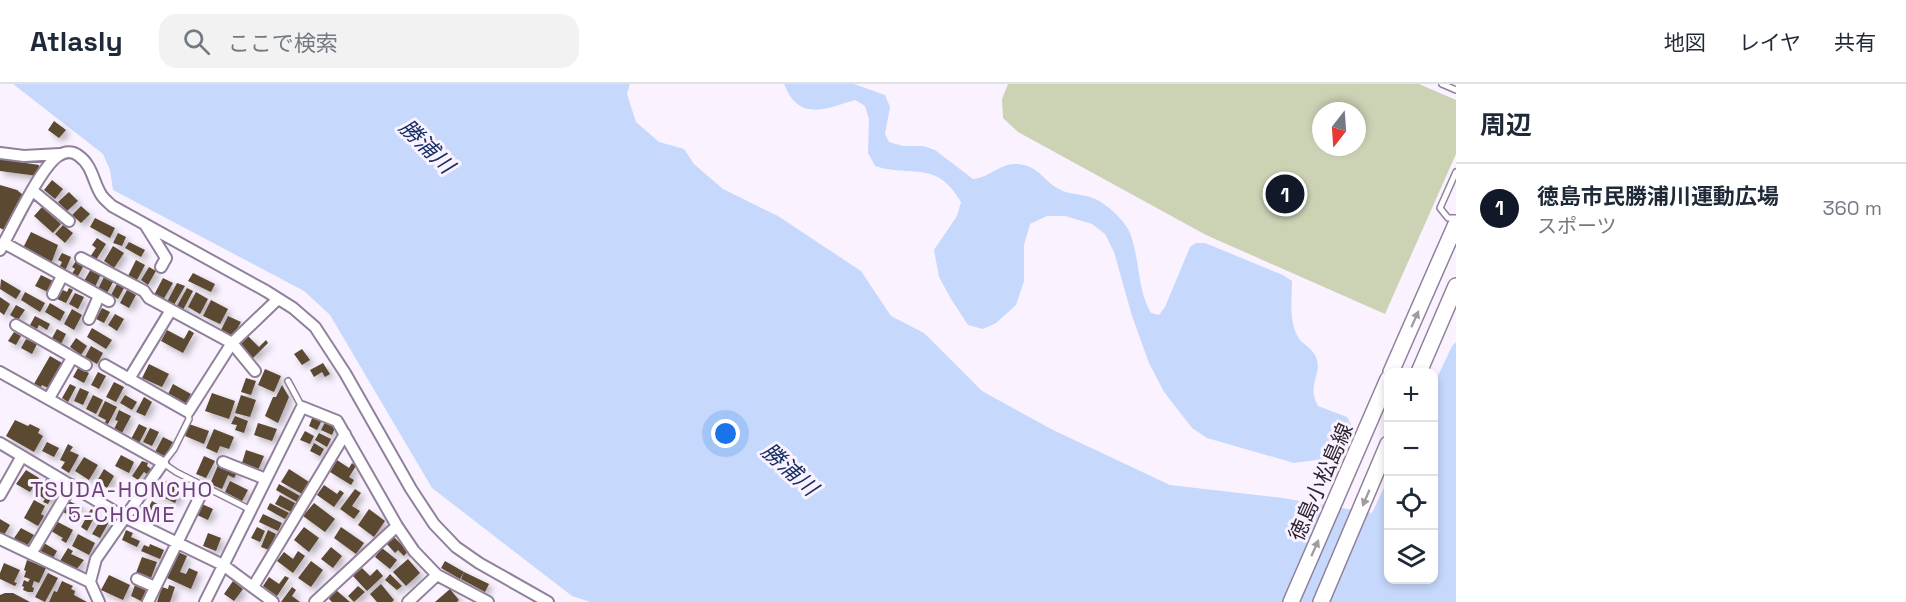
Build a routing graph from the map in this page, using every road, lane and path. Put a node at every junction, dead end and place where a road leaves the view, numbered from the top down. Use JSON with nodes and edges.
{"nodes":[{"id":1,"x":1442,"y":84,"type":"edge"},
{"id":2,"x":1456,"y":90,"type":"edge"},
{"id":3,"x":0,"y":153,"type":"edge"},
{"id":4,"x":60,"y":154,"type":"junction"},
{"id":5,"x":1456,"y":172,"type":"edge"},
{"id":6,"x":33,"y":191,"type":"junction"},
{"id":7,"x":1456,"y":218,"type":"edge"},
{"id":8,"x":69,"y":221,"type":"dead end"},
{"id":9,"x":1456,"y":224,"type":"edge"},
{"id":10,"x":146,"y":225,"type":"junction"},
{"id":11,"x":2,"y":247,"type":"edge"},
{"id":12,"x":81,"y":258,"type":"dead end"},
{"id":13,"x":161,"y":267,"type":"dead end"},
{"id":14,"x":62,"y":276,"type":"junction"},
{"id":15,"x":1456,"y":286,"type":"edge"},
{"id":16,"x":53,"y":294,"type":"dead end"},
{"id":17,"x":278,"y":299,"type":"junction"},
{"id":18,"x":171,"y":310,"type":"junction"},
{"id":19,"x":88,"y":320,"type":"dead end"},
{"id":20,"x":16,"y":325,"type":"dead end"},
{"id":21,"x":232,"y":343,"type":"junction"},
{"id":22,"x":72,"y":358,"type":"junction"},
{"id":23,"x":86,"y":365,"type":"dead end"},
{"id":24,"x":105,"y":365,"type":"dead end"},
{"id":25,"x":1393,"y":368,"type":"edge"},
{"id":26,"x":1421,"y":368,"type":"edge"},
{"id":27,"x":255,"y":371,"type":"dead end"},
{"id":28,"x":0,"y":372,"type":"edge"},
{"id":29,"x":129,"y":379,"type":"junction"},
{"id":30,"x":288,"y":381,"type":"dead end"},
{"id":31,"x":1384,"y":390,"type":"edge"},
{"id":32,"x":49,"y":398,"type":"junction"},
{"id":33,"x":302,"y":407,"type":"junction"},
{"id":34,"x":188,"y":412,"type":"junction"},
{"id":35,"x":345,"y":434,"type":"junction"},
{"id":36,"x":0,"y":443,"type":"edge"},
{"id":37,"x":22,"y":456,"type":"junction"},
{"id":38,"x":1384,"y":456,"type":"edge"},
{"id":39,"x":223,"y":462,"type":"dead end"},
{"id":40,"x":163,"y":463,"type":"junction"},
{"id":41,"x":266,"y":479,"type":"junction"},
{"id":42,"x":72,"y":485,"type":"junction"},
{"id":43,"x":204,"y":486,"type":"junction"},
{"id":44,"x":0,"y":495,"type":"edge"},
{"id":45,"x":251,"y":510,"type":"junction"},
{"id":46,"x":124,"y":517,"type":"junction"},
{"id":47,"x":397,"y":526,"type":"junction"},
{"id":48,"x":0,"y":539,"type":"edge"},
{"id":49,"x":178,"y":543,"type":"junction"},
{"id":50,"x":31,"y":554,"type":"junction"},
{"id":51,"x":223,"y":566,"type":"junction"},
{"id":52,"x":437,"y":575,"type":"junction"},
{"id":53,"x":137,"y":579,"type":"dead end"},
{"id":54,"x":90,"y":582,"type":"junction"},
{"id":55,"x":253,"y":586,"type":"junction"},
{"id":56,"x":155,"y":587,"type":"junction"},
{"id":57,"x":480,"y":600,"type":"edge"},
{"id":58,"x":99,"y":602,"type":"edge"},
{"id":59,"x":148,"y":602,"type":"edge"},
{"id":60,"x":205,"y":602,"type":"edge"},
{"id":61,"x":273,"y":602,"type":"edge"},
{"id":62,"x":315,"y":602,"type":"edge"},
{"id":63,"x":408,"y":602,"type":"edge"},
{"id":64,"x":548,"y":602,"type":"edge"},
{"id":65,"x":1291,"y":602,"type":"edge"},
{"id":66,"x":1321,"y":602,"type":"edge"}],
"edges":[{"from":1,"to":2,"type":"lane"},
{"from":3,"to":4,"type":"street"},
{"from":4,"to":6,"type":"street"},
{"from":4,"to":10,"type":"street"},
{"from":5,"to":7,"type":"lane"},
{"from":6,"to":8,"type":"street"},
{"from":6,"to":11,"type":"street"},
{"from":25,"to":9,"type":"main road","one_way":true},
{"from":10,"to":13,"type":"street"},
{"from":10,"to":17,"type":"street"},
{"from":11,"to":14,"type":"street"},
{"from":12,"to":18,"type":"street"},
{"from":14,"to":16,"type":"street"},
{"from":14,"to":19,"type":"street"},
{"from":15,"to":26,"type":"main road"},
{"from":17,"to":21,"type":"street"},
{"from":17,"to":64,"type":"street"},
{"from":18,"to":21,"type":"street"},
{"from":18,"to":29,"type":"street"},
{"from":20,"to":22,"type":"street"},
{"from":21,"to":27,"type":"street"},
{"from":21,"to":34,"type":"street"},
{"from":22,"to":23,"type":"street"},
{"from":22,"to":32,"type":"street"},
{"from":24,"to":29,"type":"street"},
{"from":28,"to":32,"type":"street"},
{"from":29,"to":34,"type":"street"},
{"from":30,"to":33,"type":"lane"},
{"from":65,"to":31,"type":"main road","name":"徳島小松島線","one_way":true},
{"from":32,"to":40,"type":"street"},
{"from":33,"to":35,"type":"street"},
{"from":33,"to":41,"type":"street"},
{"from":34,"to":40,"type":"lane"},
{"from":35,"to":47,"type":"street"},
{"from":35,"to":55,"type":"street"},
{"from":36,"to":37,"type":"street"},
{"from":37,"to":42,"type":"street"},
{"from":37,"to":44,"type":"street"},
{"from":38,"to":66,"type":"main road","one_way":true},
{"from":39,"to":41,"type":"street"},
{"from":40,"to":43,"type":"lane"},
{"from":40,"to":46,"type":"street"},
{"from":41,"to":45,"type":"street"},
{"from":42,"to":46,"type":"street"},
{"from":42,"to":50,"type":"street"},
{"from":43,"to":45,"type":"lane"},
{"from":43,"to":49,"type":"street"},
{"from":45,"to":51,"type":"street"},
{"from":46,"to":49,"type":"street"},
{"from":46,"to":54,"type":"street"},
{"from":47,"to":52,"type":"street"},
{"from":47,"to":62,"type":"street"},
{"from":48,"to":50,"type":"street"},
{"from":49,"to":51,"type":"street"},
{"from":49,"to":56,"type":"street"},
{"from":50,"to":54,"type":"street"},
{"from":51,"to":55,"type":"street"},
{"from":51,"to":60,"type":"street"},
{"from":52,"to":57,"type":"street"},
{"from":52,"to":63,"type":"street"},
{"from":53,"to":56,"type":"street"},
{"from":54,"to":58,"type":"street"},
{"from":55,"to":61,"type":"street"},
{"from":56,"to":59,"type":"street"}]}
